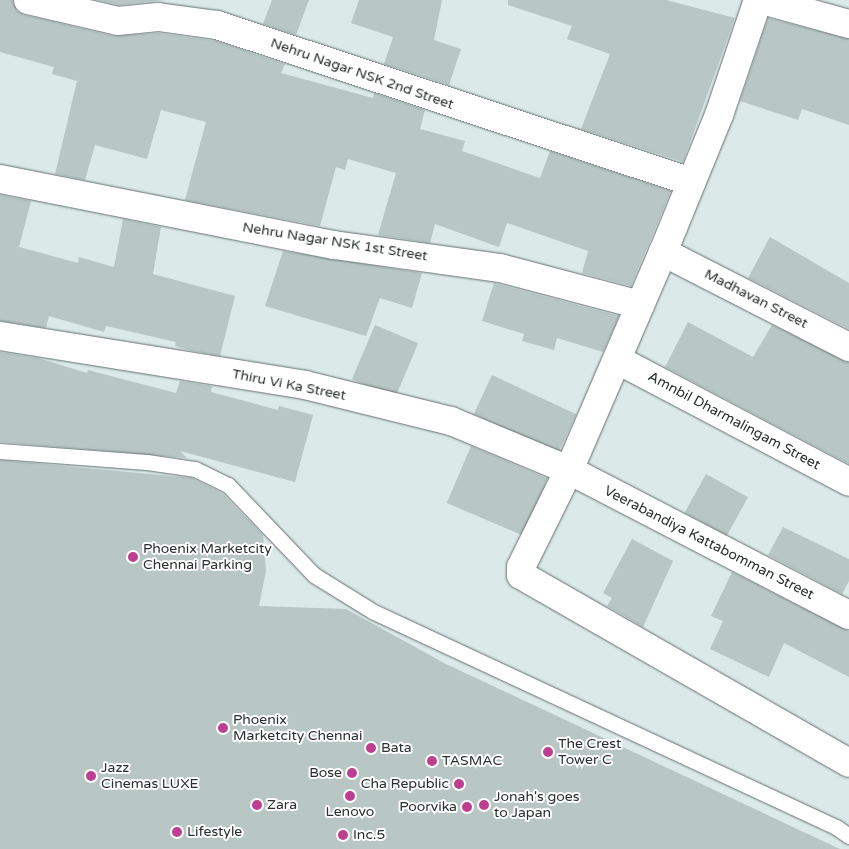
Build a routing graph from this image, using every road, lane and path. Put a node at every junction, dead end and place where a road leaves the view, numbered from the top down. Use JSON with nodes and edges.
{"nodes":[{"id":1,"x":28,"y":0,"type":"edge"},
{"id":2,"x":760,"y":0,"type":"edge"},
{"id":3,"x":846,"y":16,"type":"edge"},
{"id":4,"x":0,"y":179,"type":"edge"},
{"id":5,"x":690,"y":181,"type":"junction"},
{"id":6,"x":663,"y":252,"type":"junction"},
{"id":7,"x":640,"y":305,"type":"junction"},
{"id":8,"x":0,"y":336,"type":"edge"},
{"id":9,"x":849,"y":347,"type":"edge"},
{"id":10,"x":618,"y":360,"type":"junction"},
{"id":11,"x":0,"y":451,"type":"edge"},
{"id":12,"x":569,"y":470,"type":"junction"},
{"id":13,"x":849,"y":482,"type":"edge"},
{"id":14,"x":849,"y":615,"type":"edge"},
{"id":15,"x":849,"y":763,"type":"edge"},
{"id":16,"x":849,"y":836,"type":"edge"}],
"edges":[{"from":1,"to":5,"type":"street","name":"Nehru Nagar NSK 2nd Street"},
{"from":2,"to":3,"type":"street"},
{"from":2,"to":5,"type":"street"},
{"from":4,"to":7,"type":"street","name":"Nehru Nagar NSK 1st Street"},
{"from":5,"to":6,"type":"street"},
{"from":6,"to":7,"type":"street"},
{"from":6,"to":9,"type":"street","name":"Madhavan Street"},
{"from":7,"to":10,"type":"street"},
{"from":8,"to":12,"type":"street","name":"Thiru Vi Ka Street"},
{"from":10,"to":12,"type":"street"},
{"from":10,"to":13,"type":"street","name":"Amnbil Dharmalingam Street"},
{"from":11,"to":16,"type":"lane"},
{"from":12,"to":14,"type":"street","name":"Veerabandiya Kattabomman Street"},
{"from":12,"to":15,"type":"street"}]}
